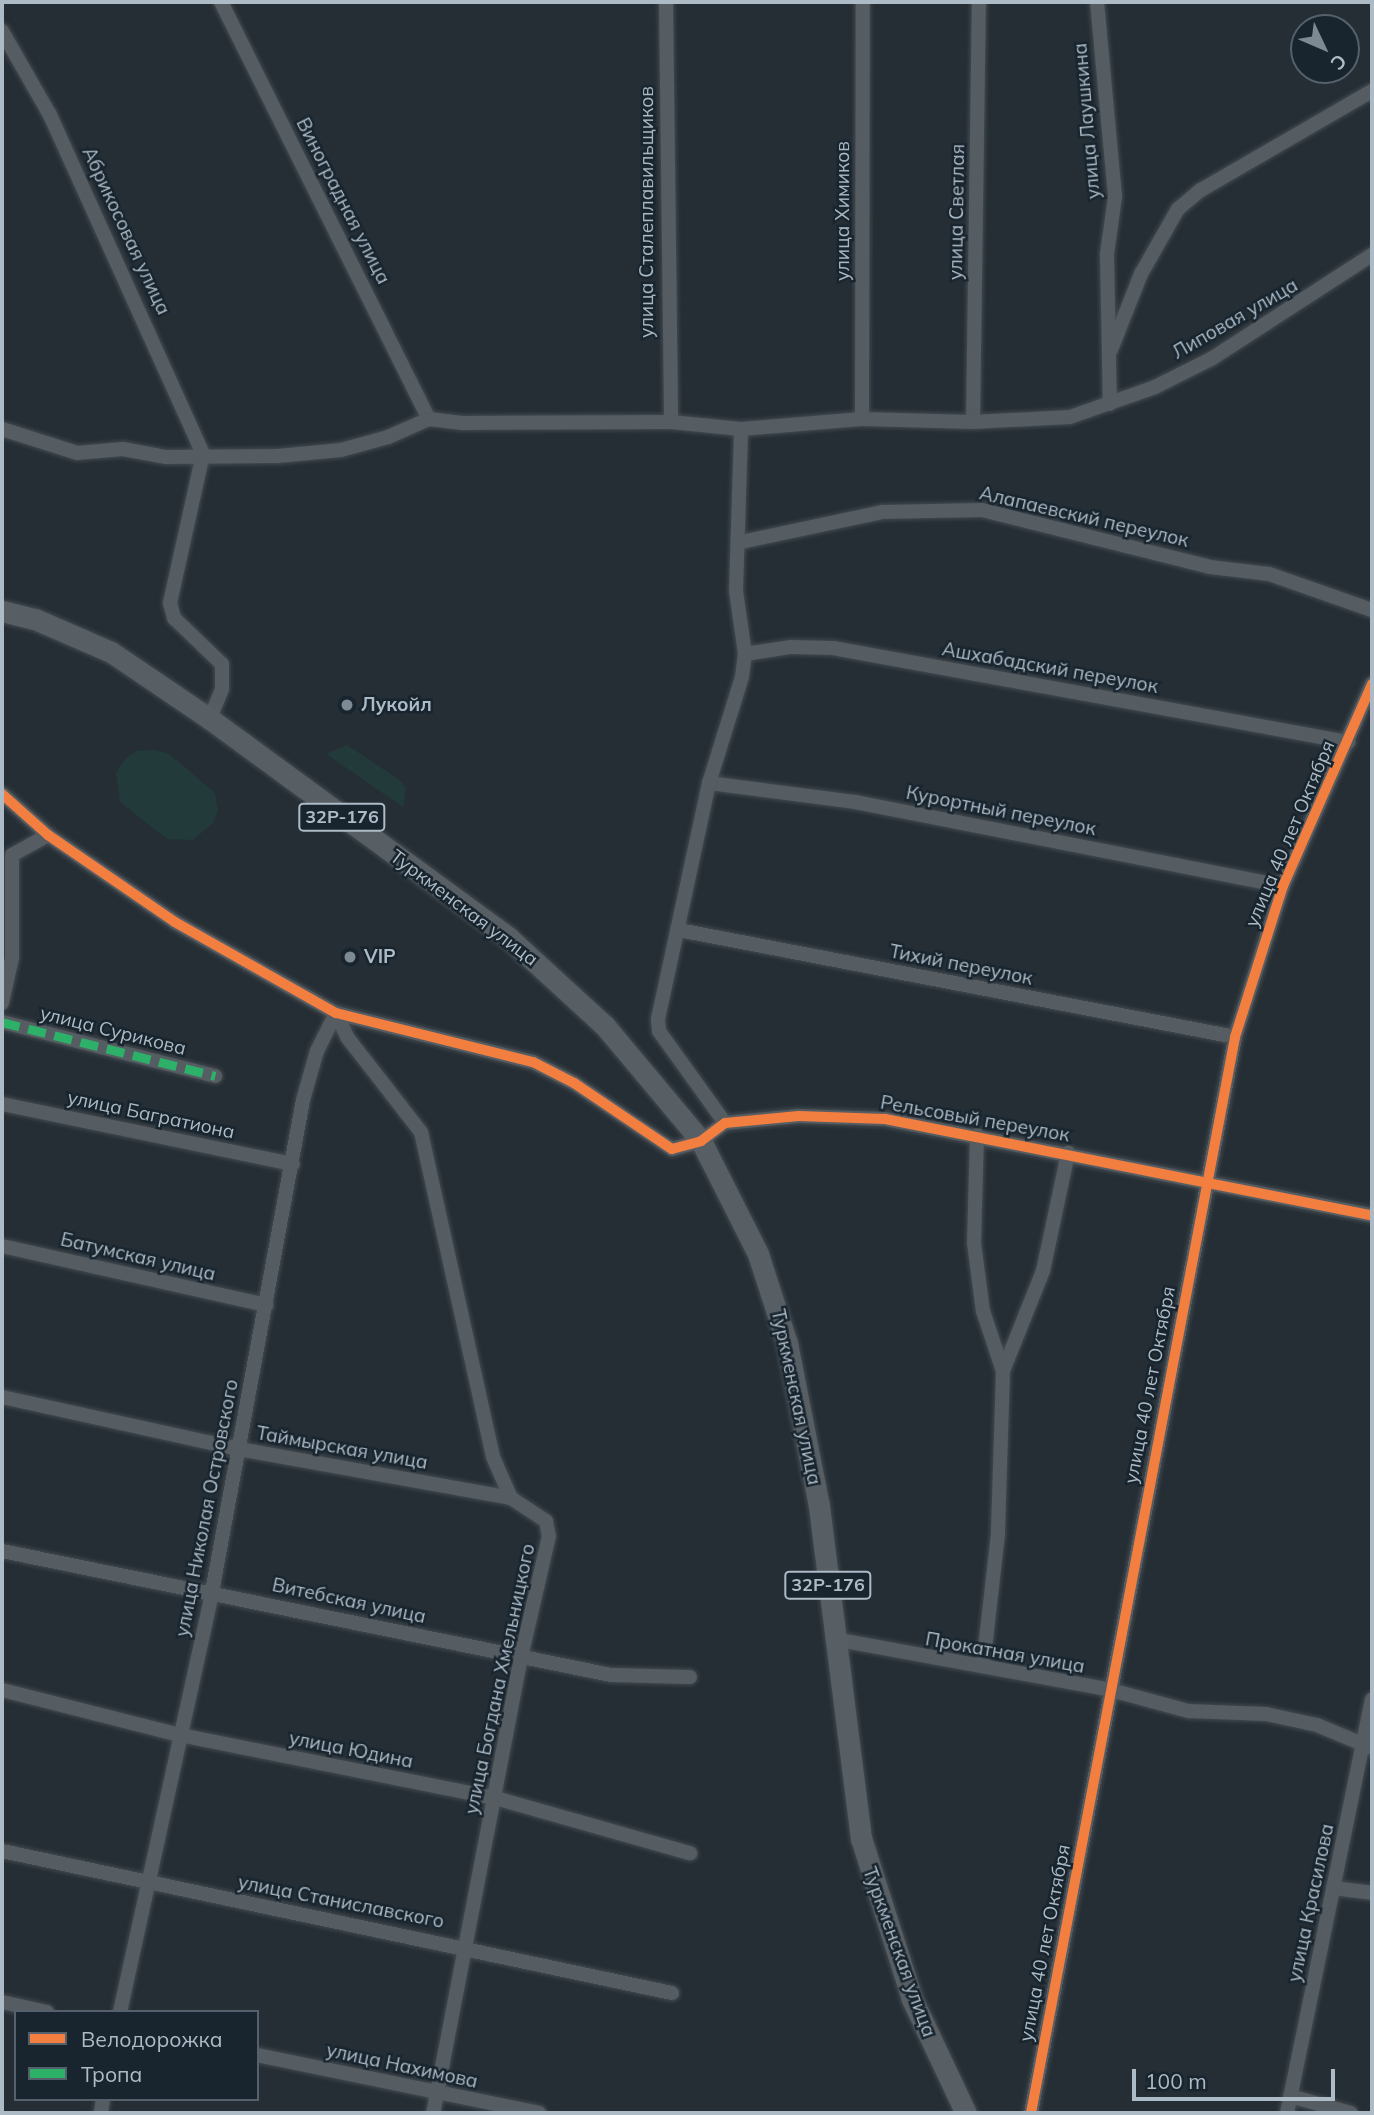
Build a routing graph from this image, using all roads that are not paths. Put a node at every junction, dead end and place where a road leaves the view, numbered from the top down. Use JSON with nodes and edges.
{"nodes":[{"id":1,"x":221,"y":2,"type":"edge"},
{"id":2,"x":666,"y":2,"type":"edge"},
{"id":3,"x":863,"y":2,"type":"edge"},
{"id":4,"x":979,"y":2,"type":"edge"},
{"id":5,"x":1097,"y":2,"type":"edge"},
{"id":6,"x":2,"y":32,"type":"edge"},
{"id":7,"x":1372,"y":91,"type":"edge"},
{"id":8,"x":1372,"y":255,"type":"edge"},
{"id":9,"x":1108,"y":358,"type":"junction"},
{"id":10,"x":1110,"y":404,"type":"junction"},
{"id":11,"x":429,"y":419,"type":"junction"},
{"id":12,"x":862,"y":419,"type":"junction"},
{"id":13,"x":671,"y":422,"type":"junction"},
{"id":14,"x":973,"y":422,"type":"junction"},
{"id":15,"x":2,"y":429,"type":"edge"},
{"id":16,"x":741,"y":429,"type":"junction"},
{"id":17,"x":203,"y":454,"type":"junction"},
{"id":18,"x":740,"y":542,"type":"junction"},
{"id":19,"x":1372,"y":610,"type":"edge"},
{"id":20,"x":2,"y":611,"type":"edge"},
{"id":21,"x":745,"y":654,"type":"junction"},
{"id":22,"x":1372,"y":684,"type":"edge"},
{"id":23,"x":210,"y":719,"type":"junction"},
{"id":24,"x":1348,"y":742,"type":"junction"},
{"id":25,"x":709,"y":783,"type":"junction"},
{"id":26,"x":2,"y":794,"type":"edge"},
{"id":27,"x":48,"y":835,"type":"junction"},
{"id":28,"x":1283,"y":886,"type":"junction"},
{"id":29,"x":679,"y":930,"type":"junction"},
{"id":30,"x":2,"y":1003,"type":"edge"},
{"id":31,"x":336,"y":1013,"type":"junction"},
{"id":32,"x":2,"y":1022,"type":"edge"},
{"id":33,"x":1235,"y":1037,"type":"junction"},
{"id":34,"x":215,"y":1076,"type":"dead end"},
{"id":35,"x":2,"y":1104,"type":"edge"},
{"id":36,"x":725,"y":1123,"type":"junction"},
{"id":37,"x":977,"y":1135,"type":"junction"},
{"id":38,"x":701,"y":1142,"type":"junction"},
{"id":39,"x":1068,"y":1153,"type":"junction"},
{"id":40,"x":293,"y":1164,"type":"junction"},
{"id":41,"x":1205,"y":1183,"type":"junction"},
{"id":42,"x":1372,"y":1215,"type":"edge"},
{"id":43,"x":2,"y":1246,"type":"edge"},
{"id":44,"x":266,"y":1305,"type":"junction"},
{"id":45,"x":1003,"y":1371,"type":"junction"},
{"id":46,"x":2,"y":1397,"type":"edge"},
{"id":47,"x":239,"y":1449,"type":"junction"},
{"id":48,"x":511,"y":1498,"type":"junction"},
{"id":49,"x":2,"y":1551,"type":"edge"},
{"id":50,"x":212,"y":1592,"type":"junction"},
{"id":51,"x":834,"y":1639,"type":"junction"},
{"id":52,"x":521,"y":1657,"type":"junction"},
{"id":53,"x":983,"y":1666,"type":"junction"},
{"id":54,"x":690,"y":1677,"type":"dead end"},
{"id":55,"x":2,"y":1690,"type":"edge"},
{"id":56,"x":1111,"y":1690,"type":"junction"},
{"id":57,"x":1372,"y":1700,"type":"edge"},
{"id":58,"x":180,"y":1735,"type":"junction"},
{"id":59,"x":1368,"y":1747,"type":"edge"},
{"id":60,"x":495,"y":1798,"type":"junction"},
{"id":61,"x":2,"y":1851,"type":"edge"},
{"id":62,"x":690,"y":1853,"type":"dead end"},
{"id":63,"x":147,"y":1883,"type":"junction"},
{"id":64,"x":1333,"y":1888,"type":"junction"},
{"id":65,"x":1372,"y":1893,"type":"edge"},
{"id":66,"x":467,"y":1946,"type":"junction"},
{"id":67,"x":672,"y":1993,"type":"dead end"},
{"id":68,"x":2,"y":2002,"type":"edge"},
{"id":69,"x":38,"y":2010,"type":"edge"},
{"id":70,"x":120,"y":2010,"type":"edge"},
{"id":71,"x":259,"y":2055,"type":"edge"},
{"id":72,"x":437,"y":2091,"type":"junction"},
{"id":73,"x":1290,"y":2096,"type":"junction"},
{"id":74,"x":433,"y":2113,"type":"edge"},
{"id":75,"x":539,"y":2113,"type":"edge"},
{"id":76,"x":966,"y":2113,"type":"edge"},
{"id":77,"x":1031,"y":2113,"type":"edge"},
{"id":78,"x":1287,"y":2113,"type":"edge"},
{"id":79,"x":1351,"y":2113,"type":"edge"}],
"edges":[{"from":1,"to":11,"type":"street","name":"Виноградная улица"},
{"from":2,"to":13,"type":"street","name":"улица Сталеплавильщиков"},
{"from":3,"to":12,"type":"street","name":"улица Химиков"},
{"from":4,"to":14,"type":"street","name":"улица Светлая"},
{"from":5,"to":9,"type":"street","name":"улица Лаушкина"},
{"from":6,"to":17,"type":"street","name":"Абрикосовая улица"},
{"from":7,"to":9,"type":"street"},
{"from":8,"to":10,"type":"street","name":"Липовая улица"},
{"from":9,"to":10,"type":"street","name":"улица Лаушкина"},
{"from":10,"to":14,"type":"street","name":"Липовая улица"},
{"from":11,"to":13,"type":"street","name":"Липовая улица"},
{"from":11,"to":17,"type":"street"},
{"from":12,"to":14,"type":"street","name":"Липовая улица"},
{"from":12,"to":16,"type":"street","name":"Липовая улица"},
{"from":13,"to":16,"type":"street","name":"Липовая улица"},
{"from":15,"to":17,"type":"street"},
{"from":16,"to":18,"type":"street"},
{"from":17,"to":23,"type":"street"},
{"from":18,"to":19,"type":"street","name":"Алапаевский переулок"},
{"from":18,"to":21,"type":"street"},
{"from":20,"to":23,"type":"main road","name":"Туркменская улица","number":"32Р-176"},
{"from":21,"to":24,"type":"street","name":"Ашхабадский переулок"},
{"from":21,"to":25,"type":"street"},
{"from":22,"to":24,"type":"street","name":"улица 40 лет Октября"},
{"from":23,"to":38,"type":"main road","name":"Туркменская улица","number":"32Р-176"},
{"from":24,"to":28,"type":"street","name":"улица 40 лет Октября"},
{"from":25,"to":28,"type":"street","name":"Курортный переулок"},
{"from":25,"to":29,"type":"street"},
{"from":26,"to":27,"type":"street"},
{"from":27,"to":30,"type":"street"},
{"from":27,"to":31,"type":"street"},
{"from":28,"to":33,"type":"street","name":"улица 40 лет Октября"},
{"from":29,"to":33,"type":"street","name":"Тихий переулок"},
{"from":29,"to":36,"type":"street"},
{"from":31,"to":38,"type":"street"},
{"from":31,"to":40,"type":"street","name":"улица Николая Островского"},
{"from":31,"to":48,"type":"street"},
{"from":32,"to":34,"type":"street","name":"улица Сурикова"},
{"from":33,"to":41,"type":"street","name":"улица 40 лет Октября"},
{"from":35,"to":40,"type":"street","name":"улица Багратиона"},
{"from":36,"to":37,"type":"street","name":"Рельсовый переулок"},
{"from":36,"to":38,"type":"street"},
{"from":37,"to":39,"type":"street","name":"Рельсовый переулок"},
{"from":37,"to":45,"type":"street"},
{"from":38,"to":51,"type":"main road","name":"Туркменская улица","number":"32Р-176"},
{"from":39,"to":41,"type":"street","name":"Рельсовый переулок"},
{"from":39,"to":45,"type":"street"},
{"from":40,"to":44,"type":"street","name":"улица Николая Островского"},
{"from":41,"to":42,"type":"street","name":"Рельсовый переулок"},
{"from":41,"to":56,"type":"street","name":"улица 40 лет Октября"},
{"from":43,"to":44,"type":"street","name":"Батумская улица"},
{"from":44,"to":47,"type":"street","name":"улица Николая Островского"},
{"from":45,"to":53,"type":"street"},
{"from":46,"to":47,"type":"street","name":"Таймырская улица"},
{"from":47,"to":48,"type":"street","name":"Таймырская улица"},
{"from":47,"to":50,"type":"street","name":"улица Николая Островского"},
{"from":48,"to":52,"type":"street","name":"улица Богдана Хмельницкого"},
{"from":49,"to":50,"type":"street","name":"Витебская улица"},
{"from":50,"to":52,"type":"street","name":"Витебская улица"},
{"from":50,"to":58,"type":"street","name":"улица Николая Островского"},
{"from":51,"to":53,"type":"street","name":"Прокатная улица"},
{"from":51,"to":76,"type":"main road","name":"Туркменская улица","number":"32Р-176"},
{"from":52,"to":54,"type":"street","name":"Витебская улица"},
{"from":52,"to":60,"type":"street","name":"улица Богдана Хмельницкого"},
{"from":53,"to":56,"type":"street","name":"Прокатная улица"},
{"from":55,"to":58,"type":"street","name":"улица Юдина"},
{"from":56,"to":59,"type":"street","name":"Прокатная улица"},
{"from":56,"to":77,"type":"street","name":"улица 40 лет Октября"},
{"from":57,"to":59,"type":"street","name":"улица Красилова"},
{"from":58,"to":60,"type":"street","name":"улица Юдина"},
{"from":58,"to":63,"type":"street","name":"улица Николая Островского"},
{"from":59,"to":64,"type":"street","name":"улица Красилова"},
{"from":60,"to":62,"type":"street","name":"улица Юдина"},
{"from":60,"to":66,"type":"street","name":"улица Богдана Хмельницкого"},
{"from":61,"to":63,"type":"street","name":"улица Станиславского"},
{"from":63,"to":66,"type":"street","name":"улица Станиславского"},
{"from":63,"to":70,"type":"street","name":"улица Николая Островского"},
{"from":64,"to":65,"type":"street"},
{"from":64,"to":73,"type":"street","name":"улица Красилова"},
{"from":66,"to":67,"type":"street","name":"улица Станиславского"},
{"from":66,"to":72,"type":"street","name":"улица Богдана Хмельницкого"},
{"from":68,"to":69,"type":"street"},
{"from":71,"to":72,"type":"street","name":"улица Нахимова"},
{"from":72,"to":74,"type":"street","name":"улица Богдана Хмельницкого"},
{"from":72,"to":75,"type":"street","name":"улица Нахимова"},
{"from":73,"to":78,"type":"street","name":"улица Красилова"},
{"from":73,"to":79,"type":"street"}]}
